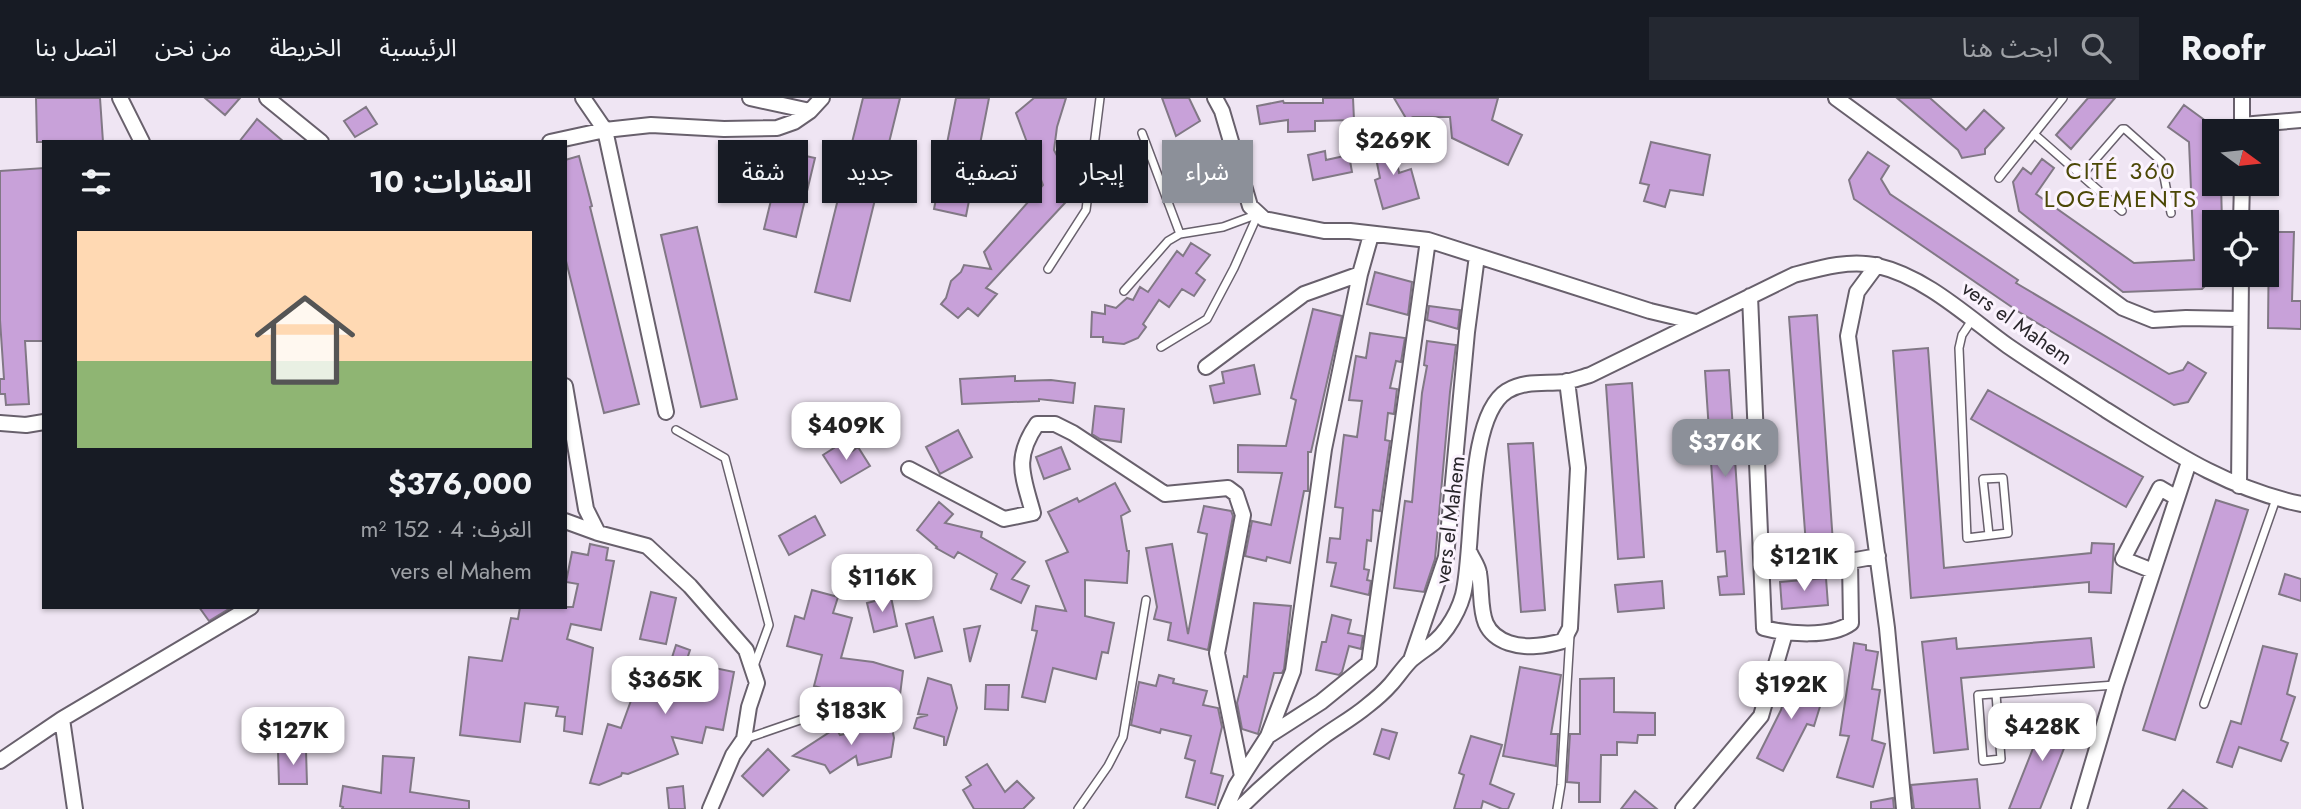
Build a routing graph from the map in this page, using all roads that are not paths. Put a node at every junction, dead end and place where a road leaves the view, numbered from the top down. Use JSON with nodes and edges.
{"nodes":[{"id":1,"x":120,"y":98,"type":"edge"},
{"id":2,"x":267,"y":98,"type":"edge"},
{"id":3,"x":583,"y":98,"type":"edge"},
{"id":4,"x":750,"y":98,"type":"edge"},
{"id":5,"x":822,"y":98,"type":"edge"},
{"id":6,"x":1100,"y":98,"type":"edge"},
{"id":7,"x":1215,"y":98,"type":"edge"},
{"id":8,"x":1836,"y":98,"type":"edge"},
{"id":9,"x":2063,"y":98,"type":"edge"},
{"id":10,"x":2242,"y":98,"type":"edge"},
{"id":11,"x":810,"y":111,"type":"junction"},
{"id":12,"x":2242,"y":119,"type":"edge"},
{"id":13,"x":2301,"y":120,"type":"edge"},
{"id":14,"x":2279,"y":123,"type":"edge"},
{"id":15,"x":605,"y":130,"type":"junction"},
{"id":16,"x":1142,"y":133,"type":"dead end"},
{"id":17,"x":2034,"y":134,"type":"junction"},
{"id":18,"x":141,"y":140,"type":"edge"},
{"id":19,"x":319,"y":140,"type":"edge"},
{"id":20,"x":559,"y":140,"type":"edge"},
{"id":21,"x":2081,"y":176,"type":"junction"},
{"id":22,"x":1999,"y":178,"type":"dead end"},
{"id":23,"x":2122,"y":211,"type":"dead end"},
{"id":24,"x":2171,"y":213,"type":"dead end"},
{"id":25,"x":1259,"y":214,"type":"junction"},
{"id":26,"x":1180,"y":234,"type":"junction"},
{"id":27,"x":1371,"y":235,"type":"junction"},
{"id":28,"x":1428,"y":240,"type":"junction"},
{"id":29,"x":1477,"y":256,"type":"junction"},
{"id":30,"x":1877,"y":265,"type":"junction"},
{"id":31,"x":1048,"y":269,"type":"dead end"},
{"id":32,"x":1360,"y":274,"type":"junction"},
{"id":33,"x":2241,"y":287,"type":"edge"},
{"id":34,"x":1124,"y":291,"type":"dead end"},
{"id":35,"x":1750,"y":296,"type":"junction"},
{"id":36,"x":2241,"y":319,"type":"junction"},
{"id":37,"x":1972,"y":320,"type":"junction"},
{"id":38,"x":1696,"y":322,"type":"junction"},
{"id":39,"x":1161,"y":347,"type":"dead end"},
{"id":40,"x":1206,"y":367,"type":"dead end"},
{"id":41,"x":1567,"y":382,"type":"junction"},
{"id":42,"x":567,"y":398,"type":"edge"},
{"id":43,"x":666,"y":412,"type":"dead end"},
{"id":44,"x":42,"y":422,"type":"edge"},
{"id":45,"x":0,"y":423,"type":"edge"},
{"id":46,"x":676,"y":430,"type":"dead end"},
{"id":47,"x":2189,"y":462,"type":"junction"},
{"id":48,"x":909,"y":469,"type":"dead end"},
{"id":49,"x":2239,"y":486,"type":"junction"},
{"id":50,"x":2177,"y":498,"type":"junction"},
{"id":51,"x":2276,"y":499,"type":"junction"},
{"id":52,"x":2301,"y":504,"type":"edge"},
{"id":53,"x":567,"y":522,"type":"edge"},
{"id":54,"x":598,"y":533,"type":"junction"},
{"id":55,"x":1989,"y":536,"type":"junction"},
{"id":56,"x":1470,"y":553,"type":"junction"},
{"id":57,"x":1878,"y":556,"type":"junction"},
{"id":58,"x":2153,"y":571,"type":"junction"},
{"id":59,"x":1146,"y":600,"type":"dead end"},
{"id":60,"x":248,"y":609,"type":"edge"},
{"id":61,"x":1570,"y":628,"type":"junction"},
{"id":62,"x":1785,"y":633,"type":"junction"},
{"id":63,"x":1411,"y":660,"type":"junction"},
{"id":64,"x":753,"y":670,"type":"junction"},
{"id":65,"x":2116,"y":684,"type":"junction"},
{"id":66,"x":1996,"y":694,"type":"junction"},
{"id":67,"x":2204,"y":704,"type":"dead end"},
{"id":68,"x":846,"y":706,"type":"dead end"},
{"id":69,"x":62,"y":719,"type":"junction"},
{"id":70,"x":1268,"y":736,"type":"junction"},
{"id":71,"x":744,"y":739,"type":"junction"},
{"id":72,"x":0,"y":761,"type":"edge"},
{"id":73,"x":1242,"y":776,"type":"junction"},
{"id":74,"x":75,"y":809,"type":"edge"},
{"id":75,"x":710,"y":809,"type":"edge"},
{"id":76,"x":1078,"y":809,"type":"edge"},
{"id":77,"x":1226,"y":809,"type":"edge"},
{"id":78,"x":1239,"y":809,"type":"edge"},
{"id":79,"x":1557,"y":809,"type":"edge"},
{"id":80,"x":1683,"y":809,"type":"edge"},
{"id":81,"x":1905,"y":809,"type":"edge"},
{"id":82,"x":2079,"y":809,"type":"edge"}],
"edges":[{"from":1,"to":18,"type":"street"},
{"from":2,"to":19,"type":"street"},
{"from":3,"to":15,"type":"street"},
{"from":4,"to":11,"type":"street"},
{"from":5,"to":11,"type":"street"},
{"from":6,"to":31,"type":"lane"},
{"from":7,"to":25,"type":"street"},
{"from":8,"to":36,"type":"street"},
{"from":9,"to":17,"type":"lane"},
{"from":10,"to":12,"type":"street"},
{"from":11,"to":15,"type":"street"},
{"from":13,"to":14,"type":"street"},
{"from":15,"to":20,"type":"street"},
{"from":15,"to":43,"type":"street"},
{"from":16,"to":26,"type":"lane"},
{"from":17,"to":21,"type":"lane"},
{"from":17,"to":22,"type":"lane"},
{"from":21,"to":23,"type":"lane"},
{"from":21,"to":24,"type":"lane"},
{"from":25,"to":26,"type":"lane"},
{"from":25,"to":27,"type":"street"},
{"from":25,"to":39,"type":"lane"},
{"from":26,"to":34,"type":"lane"},
{"from":27,"to":28,"type":"street"},
{"from":27,"to":32,"type":"street"},
{"from":28,"to":29,"type":"street"},
{"from":28,"to":70,"type":"street"},
{"from":29,"to":38,"type":"street"},
{"from":29,"to":63,"type":"street"},
{"from":30,"to":35,"type":"street","name":"vers el Mahem"},
{"from":30,"to":37,"type":"street","name":"vers el Mahem"},
{"from":30,"to":57,"type":"street"},
{"from":32,"to":40,"type":"street"},
{"from":32,"to":70,"type":"street"},
{"from":33,"to":36,"type":"street"},
{"from":35,"to":38,"type":"street","name":"vers el Mahem"},
{"from":35,"to":62,"type":"street"},
{"from":36,"to":49,"type":"street"},
{"from":37,"to":47,"type":"street","name":"vers el Mahem"},
{"from":37,"to":55,"type":"lane"},
{"from":38,"to":41,"type":"street","name":"vers el Mahem"},
{"from":41,"to":56,"type":"street","name":"vers el Mahem"},
{"from":41,"to":61,"type":"street"},
{"from":42,"to":54,"type":"street"},
{"from":44,"to":45,"type":"street"},
{"from":46,"to":64,"type":"lane"},
{"from":47,"to":49,"type":"street","name":"vers el Mahem"},
{"from":47,"to":50,"type":"street"},
{"from":48,"to":73,"type":"street"},
{"from":49,"to":51,"type":"street","name":"vers el Mahem"},
{"from":50,"to":58,"type":"street"},
{"from":50,"to":58,"type":"street"},
{"from":51,"to":52,"type":"street","name":"vers el Mahem"},
{"from":51,"to":67,"type":"lane"},
{"from":53,"to":54,"type":"street"},
{"from":54,"to":64,"type":"street"},
{"from":55,"to":55,"type":"lane"},
{"from":56,"to":61,"type":"street"},
{"from":56,"to":63,"type":"street","name":"vers el Mahem"},
{"from":57,"to":62,"type":"street"},
{"from":57,"to":81,"type":"street"},
{"from":58,"to":65,"type":"street"},
{"from":59,"to":76,"type":"lane"},
{"from":60,"to":69,"type":"street"},
{"from":61,"to":79,"type":"lane"},
{"from":62,"to":80,"type":"street"},
{"from":63,"to":78,"type":"street","name":"vers el Mahem"},
{"from":64,"to":71,"type":"street"},
{"from":65,"to":66,"type":"lane"},
{"from":65,"to":82,"type":"street"},
{"from":66,"to":66,"type":"lane"},
{"from":68,"to":71,"type":"lane"},
{"from":69,"to":72,"type":"street"},
{"from":69,"to":74,"type":"street"},
{"from":70,"to":73,"type":"street"},
{"from":71,"to":75,"type":"street"},
{"from":73,"to":77,"type":"street"}]}
